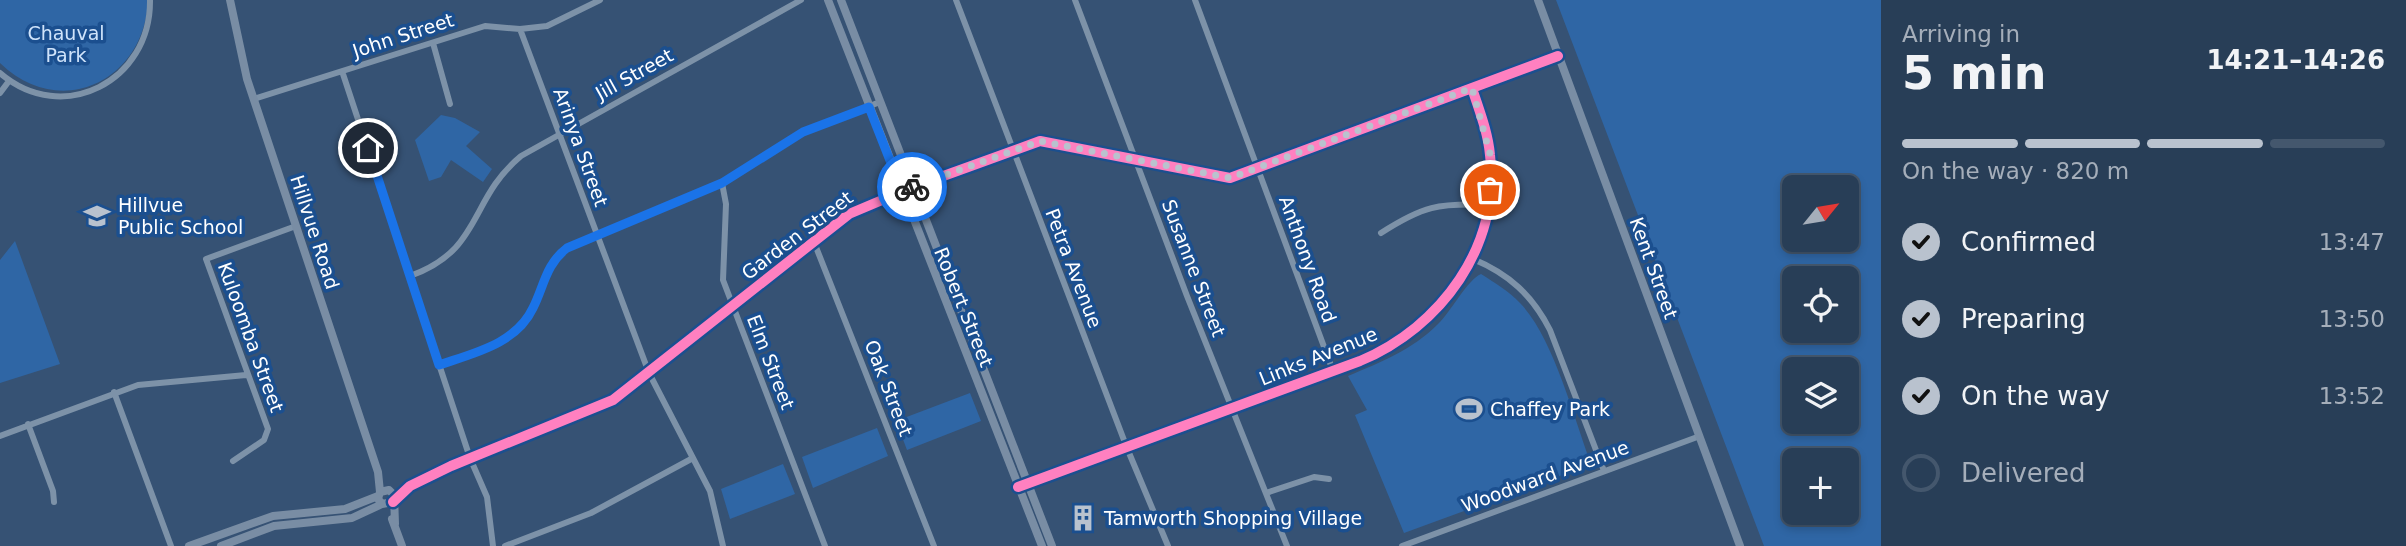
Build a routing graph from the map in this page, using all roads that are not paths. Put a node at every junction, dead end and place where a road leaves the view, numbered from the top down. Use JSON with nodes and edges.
{"nodes":[{"id":1,"x":150,"y":0,"type":"edge"},
{"id":2,"x":232,"y":0,"type":"edge"},
{"id":3,"x":600,"y":0,"type":"edge"},
{"id":4,"x":801,"y":0,"type":"edge"},
{"id":5,"x":828,"y":0,"type":"edge"},
{"id":6,"x":841,"y":0,"type":"edge"},
{"id":7,"x":956,"y":0,"type":"edge"},
{"id":8,"x":1075,"y":0,"type":"edge"},
{"id":9,"x":1195,"y":0,"type":"edge"},
{"id":10,"x":1538,"y":0,"type":"edge"},
{"id":11,"x":520,"y":29,"type":"junction"},
{"id":12,"x":433,"y":43,"type":"junction"},
{"id":13,"x":1558,"y":56,"type":"junction"},
{"id":14,"x":342,"y":71,"type":"junction"},
{"id":15,"x":0,"y":73,"type":"edge"},
{"id":16,"x":9,"y":81,"type":"junction"},
{"id":17,"x":1472,"y":88,"type":"junction"},
{"id":18,"x":0,"y":93,"type":"edge"},
{"id":19,"x":254,"y":99,"type":"junction"},
{"id":20,"x":880,"y":102,"type":"junction"},
{"id":21,"x":450,"y":104,"type":"dead end"},
{"id":22,"x":869,"y":107,"type":"junction"},
{"id":23,"x":559,"y":132,"type":"junction"},
{"id":24,"x":1012,"y":151,"type":"junction"},
{"id":25,"x":1135,"y":159,"type":"junction"},
{"id":26,"x":1257,"y":168,"type":"junction"},
{"id":27,"x":722,"y":183,"type":"junction"},
{"id":28,"x":913,"y":187,"type":"junction"},
{"id":29,"x":902,"y":191,"type":"junction"},
{"id":30,"x":1488,"y":205,"type":"junction"},
{"id":31,"x":296,"y":226,"type":"junction"},
{"id":32,"x":1381,"y":233,"type":"dead end"},
{"id":33,"x":596,"y":234,"type":"junction"},
{"id":34,"x":814,"y":242,"type":"junction"},
{"id":35,"x":1473,"y":259,"type":"junction"},
{"id":36,"x":410,"y":276,"type":"junction"},
{"id":37,"x":733,"y":306,"type":"junction"},
{"id":38,"x":439,"y":365,"type":"junction"},
{"id":39,"x":1333,"y":371,"type":"junction"},
{"id":40,"x":649,"y":373,"type":"junction"},
{"id":41,"x":246,"y":375,"type":"junction"},
{"id":42,"x":114,"y":392,"type":"junction"},
{"id":43,"x":1233,"y":409,"type":"junction"},
{"id":44,"x":29,"y":424,"type":"junction"},
{"id":45,"x":0,"y":436,"type":"edge"},
{"id":46,"x":1700,"y":436,"type":"junction"},
{"id":47,"x":1127,"y":448,"type":"junction"},
{"id":48,"x":470,"y":458,"type":"junction"},
{"id":49,"x":693,"y":458,"type":"junction"},
{"id":50,"x":233,"y":461,"type":"dead end"},
{"id":51,"x":1604,"y":471,"type":"junction"},
{"id":52,"x":1329,"y":479,"type":"dead end"},
{"id":53,"x":1028,"y":484,"type":"junction"},
{"id":54,"x":1018,"y":487,"type":"junction"},
{"id":55,"x":1266,"y":494,"type":"junction"},
{"id":56,"x":386,"y":497,"type":"junction"},
{"id":57,"x":54,"y":502,"type":"dead end"},
{"id":58,"x":235,"y":529,"type":"junction"},
{"id":59,"x":240,"y":543,"type":"edge"},
{"id":60,"x":171,"y":546,"type":"edge"},
{"id":61,"x":189,"y":546,"type":"edge"},
{"id":62,"x":221,"y":546,"type":"edge"},
{"id":63,"x":402,"y":546,"type":"edge"},
{"id":64,"x":493,"y":546,"type":"edge"},
{"id":65,"x":505,"y":546,"type":"edge"},
{"id":66,"x":723,"y":546,"type":"edge"},
{"id":67,"x":825,"y":546,"type":"edge"},
{"id":68,"x":934,"y":546,"type":"edge"},
{"id":69,"x":1042,"y":546,"type":"edge"},
{"id":70,"x":1052,"y":546,"type":"edge"},
{"id":71,"x":1168,"y":546,"type":"edge"},
{"id":72,"x":1287,"y":546,"type":"edge"},
{"id":73,"x":1402,"y":546,"type":"edge"},
{"id":74,"x":1740,"y":546,"type":"edge"}],
"edges":[{"from":1,"to":16,"type":"street"},
{"from":2,"to":19,"type":"street","name":"Hillvue Road"},
{"from":3,"to":11,"type":"street","name":"John Street"},
{"from":4,"to":23,"type":"street","name":"Jill Street"},
{"from":5,"to":22,"type":"street","name":"Robert Street"},
{"from":6,"to":20,"type":"street","name":"Robert Street"},
{"from":7,"to":24,"type":"street","name":"Petra Avenue"},
{"from":8,"to":25,"type":"street","name":"Susanne Street"},
{"from":9,"to":26,"type":"street","name":"Anthony Road"},
{"from":10,"to":13,"type":"street","name":"Kent Street"},
{"from":11,"to":12,"type":"street","name":"John Street"},
{"from":11,"to":23,"type":"street","name":"Arinya Street"},
{"from":12,"to":14,"type":"street","name":"John Street"},
{"from":12,"to":21,"type":"street"},
{"from":13,"to":17,"type":"street","name":"Garden Street"},
{"from":13,"to":46,"type":"street","name":"Kent Street"},
{"from":14,"to":19,"type":"street","name":"John Street"},
{"from":14,"to":36,"type":"street"},
{"from":15,"to":16,"type":"street"},
{"from":16,"to":18,"type":"street"},
{"from":17,"to":26,"type":"street","name":"Garden Street"},
{"from":17,"to":30,"type":"street","name":"Links Avenue"},
{"from":19,"to":31,"type":"street","name":"Hillvue Road"},
{"from":20,"to":22,"type":"street"},
{"from":20,"to":28,"type":"street","name":"Robert Street"},
{"from":22,"to":27,"type":"street"},
{"from":22,"to":29,"type":"street","name":"Robert Street"},
{"from":23,"to":33,"type":"street","name":"Arinya Street"},
{"from":23,"to":36,"type":"street","name":"Jill Street"},
{"from":24,"to":25,"type":"street","name":"Garden Street"},
{"from":24,"to":28,"type":"street","name":"Garden Street"},
{"from":24,"to":47,"type":"street","name":"Petra Avenue"},
{"from":25,"to":26,"type":"street","name":"Garden Street"},
{"from":25,"to":43,"type":"street","name":"Susanne Street"},
{"from":26,"to":39,"type":"street","name":"Anthony Road"},
{"from":27,"to":33,"type":"street"},
{"from":27,"to":37,"type":"street","name":"Elm Street"},
{"from":28,"to":29,"type":"street","name":"Garden Street"},
{"from":28,"to":53,"type":"street","name":"Robert Street"},
{"from":29,"to":34,"type":"street","name":"Garden Street"},
{"from":29,"to":54,"type":"street","name":"Robert Street"},
{"from":30,"to":32,"type":"street"},
{"from":30,"to":35,"type":"street","name":"Links Avenue"},
{"from":31,"to":41,"type":"street","name":"Kuloomba Street"},
{"from":31,"to":56,"type":"street","name":"Hillvue Road"},
{"from":33,"to":38,"type":"street"},
{"from":33,"to":40,"type":"street","name":"Arinya Street"},
{"from":34,"to":37,"type":"street","name":"Garden Street"},
{"from":34,"to":68,"type":"street","name":"Oak Street"},
{"from":35,"to":39,"type":"street","name":"Links Avenue"},
{"from":35,"to":51,"type":"street"},
{"from":36,"to":38,"type":"street"},
{"from":37,"to":40,"type":"street","name":"Garden Street"},
{"from":37,"to":67,"type":"street","name":"Elm Street"},
{"from":38,"to":48,"type":"street"},
{"from":39,"to":43,"type":"street","name":"Links Avenue"},
{"from":40,"to":48,"type":"street","name":"Garden Street"},
{"from":40,"to":49,"type":"street","name":"Arinya Street"},
{"from":41,"to":42,"type":"street"},
{"from":41,"to":50,"type":"street","name":"Kuloomba Street"},
{"from":42,"to":44,"type":"street"},
{"from":42,"to":60,"type":"street"},
{"from":43,"to":47,"type":"street","name":"Links Avenue"},
{"from":43,"to":55,"type":"street","name":"Susanne Street"},
{"from":44,"to":45,"type":"street"},
{"from":44,"to":57,"type":"street"},
{"from":46,"to":51,"type":"street","name":"Woodward Avenue"},
{"from":46,"to":74,"type":"street","name":"Kent Street"},
{"from":47,"to":53,"type":"street","name":"Links Avenue"},
{"from":47,"to":71,"type":"street","name":"Petra Avenue"},
{"from":48,"to":56,"type":"street","name":"Garden Street"},
{"from":48,"to":64,"type":"street"},
{"from":49,"to":65,"type":"street"},
{"from":49,"to":66,"type":"street","name":"Arinya Street"},
{"from":51,"to":73,"type":"street","name":"Woodward Avenue"},
{"from":52,"to":55,"type":"street"},
{"from":53,"to":54,"type":"street","name":"Links Avenue"},
{"from":53,"to":70,"type":"street","name":"Robert Street"},
{"from":54,"to":69,"type":"street","name":"Robert Street"},
{"from":55,"to":72,"type":"street","name":"Susanne Street"},
{"from":56,"to":58,"type":"street","name":"Garden Street"},
{"from":56,"to":59,"type":"street","name":"Garden Street"},
{"from":56,"to":63,"type":"street","name":"Hillvue Road"},
{"from":58,"to":59,"type":"street"},
{"from":58,"to":61,"type":"street","name":"Garden Street"},
{"from":59,"to":62,"type":"street","name":"Garden Street"}]}
